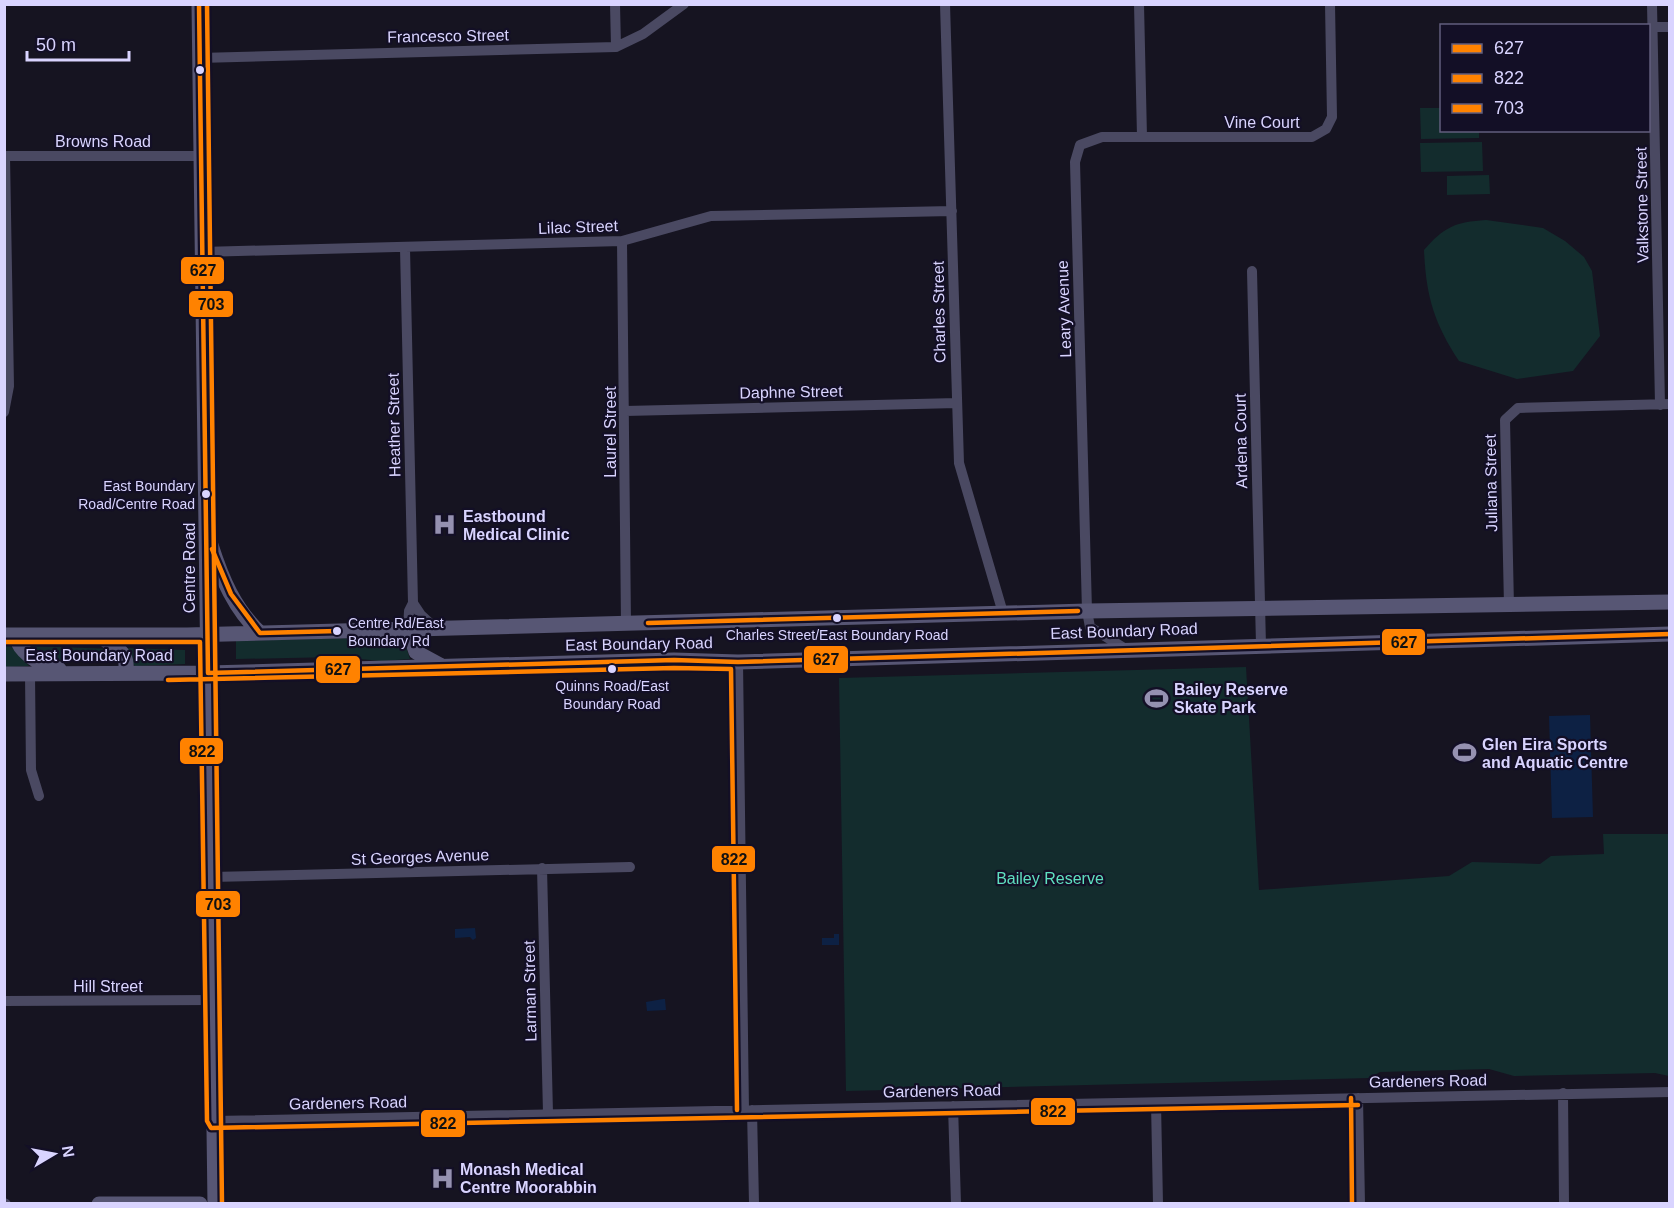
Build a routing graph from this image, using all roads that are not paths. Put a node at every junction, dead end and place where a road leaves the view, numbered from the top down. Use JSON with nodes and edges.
{"nodes":[{"id":1,"x":199,"y":4,"type":"edge"},
{"id":2,"x":615,"y":4,"type":"edge"},
{"id":3,"x":684,"y":4,"type":"edge"},
{"id":4,"x":945,"y":4,"type":"edge"},
{"id":5,"x":1139,"y":4,"type":"edge"},
{"id":6,"x":1330,"y":4,"type":"edge"},
{"id":7,"x":1652,"y":4,"type":"edge"},
{"id":8,"x":1653,"y":27,"type":"junction"},
{"id":9,"x":1670,"y":27,"type":"edge"},
{"id":10,"x":616,"y":47,"type":"junction"},
{"id":11,"x":199,"y":58,"type":"junction"},
{"id":12,"x":1142,"y":137,"type":"junction"},
{"id":13,"x":5,"y":156,"type":"edge"},
{"id":14,"x":201,"y":156,"type":"junction"},
{"id":15,"x":952,"y":211,"type":"junction"},
{"id":16,"x":622,"y":241,"type":"junction"},
{"id":17,"x":405,"y":248,"type":"junction"},
{"id":18,"x":202,"y":252,"type":"junction"},
{"id":19,"x":1252,"y":272,"type":"dead end"},
{"id":20,"x":7,"y":386,"type":"edge"},
{"id":21,"x":957,"y":403,"type":"junction"},
{"id":22,"x":1665,"y":404,"type":"edge"},
{"id":23,"x":625,"y":411,"type":"junction"},
{"id":24,"x":4,"y":412,"type":"edge"},
{"id":25,"x":207,"y":531,"type":"junction"},
{"id":26,"x":1670,"y":602,"type":"edge"},
{"id":27,"x":413,"y":603,"type":"junction"},
{"id":28,"x":1509,"y":606,"type":"junction"},
{"id":29,"x":1260,"y":610,"type":"junction"},
{"id":30,"x":1087,"y":611,"type":"junction"},
{"id":31,"x":1003,"y":613,"type":"junction"},
{"id":32,"x":626,"y":624,"type":"junction"},
{"id":33,"x":436,"y":629,"type":"junction"},
{"id":34,"x":408,"y":630,"type":"junction"},
{"id":35,"x":260,"y":633,"type":"junction"},
{"id":36,"x":207,"y":634,"type":"junction"},
{"id":37,"x":1670,"y":634,"type":"edge"},
{"id":38,"x":10,"y":635,"type":"edge"},
{"id":39,"x":98,"y":635,"type":"junction"},
{"id":40,"x":1261,"y":645,"type":"junction"},
{"id":41,"x":1124,"y":648,"type":"junction"},
{"id":42,"x":738,"y":662,"type":"junction"},
{"id":43,"x":446,"y":666,"type":"junction"},
{"id":44,"x":124,"y":672,"type":"junction"},
{"id":45,"x":82,"y":673,"type":"junction"},
{"id":46,"x":208,"y":673,"type":"junction"},
{"id":47,"x":4,"y":674,"type":"edge"},
{"id":48,"x":30,"y":674,"type":"junction"},
{"id":49,"x":39,"y":796,"type":"dead end"},
{"id":50,"x":630,"y":867,"type":"dead end"},
{"id":51,"x":542,"y":868,"type":"junction"},
{"id":52,"x":211,"y":878,"type":"junction"},
{"id":53,"x":213,"y":1000,"type":"junction"},
{"id":54,"x":4,"y":1002,"type":"edge"},
{"id":55,"x":1670,"y":1092,"type":"edge"},
{"id":56,"x":1563,"y":1093,"type":"junction"},
{"id":57,"x":1358,"y":1098,"type":"junction"},
{"id":58,"x":1156,"y":1102,"type":"junction"},
{"id":59,"x":953,"y":1106,"type":"junction"},
{"id":60,"x":748,"y":1110,"type":"junction"},
{"id":61,"x":548,"y":1113,"type":"junction"},
{"id":62,"x":214,"y":1121,"type":"junction"},
{"id":63,"x":99,"y":1203,"type":"edge"},
{"id":64,"x":200,"y":1203,"type":"edge"},
{"id":65,"x":215,"y":1203,"type":"edge"},
{"id":66,"x":754,"y":1203,"type":"edge"},
{"id":67,"x":956,"y":1203,"type":"edge"},
{"id":68,"x":1158,"y":1203,"type":"edge"},
{"id":69,"x":1360,"y":1203,"type":"edge"},
{"id":70,"x":1564,"y":1203,"type":"edge"}],
"edges":[{"from":1,"to":11,"type":"main road","name":"Centre Road"},
{"from":2,"to":10,"type":"street"},
{"from":3,"to":10,"type":"street","name":"Francesco Street"},
{"from":4,"to":15,"type":"street","name":"Charles Street"},
{"from":5,"to":12,"type":"street"},
{"from":6,"to":12,"type":"street","name":"Vine Court"},
{"from":7,"to":8,"type":"street","name":"Valkstone Street"},
{"from":8,"to":9,"type":"street"},
{"from":8,"to":22,"type":"street","name":"Valkstone Street"},
{"from":10,"to":11,"type":"street","name":"Francesco Street"},
{"from":11,"to":14,"type":"main road","name":"Centre Road"},
{"from":12,"to":30,"type":"street","name":"Leary Avenue"},
{"from":13,"to":14,"type":"street","name":"Browns Road"},
{"from":13,"to":20,"type":"street"},
{"from":14,"to":18,"type":"main road","name":"Centre Road"},
{"from":15,"to":16,"type":"street","name":"Lilac Street"},
{"from":15,"to":21,"type":"street","name":"Charles Street"},
{"from":16,"to":17,"type":"street","name":"Lilac Street"},
{"from":16,"to":23,"type":"street","name":"Laurel Street"},
{"from":17,"to":18,"type":"street","name":"Lilac Street"},
{"from":17,"to":27,"type":"street","name":"Heather Street"},
{"from":18,"to":25,"type":"main road","name":"Centre Road"},
{"from":19,"to":29,"type":"street","name":"Ardena Court"},
{"from":20,"to":24,"type":"street"},
{"from":21,"to":23,"type":"street","name":"Daphne Street"},
{"from":21,"to":31,"type":"street","name":"Charles Street"},
{"from":22,"to":28,"type":"street","name":"Juliana Street"},
{"from":23,"to":32,"type":"street","name":"Laurel Street"},
{"from":25,"to":35,"type":"main road"},
{"from":25,"to":36,"type":"main road","name":"Centre Road"},
{"from":26,"to":28,"type":"main road","name":"East Boundary Road"},
{"from":27,"to":33,"type":"street"},
{"from":27,"to":34,"type":"street","name":"Heather Street"},
{"from":28,"to":29,"type":"main road","name":"East Boundary Road"},
{"from":29,"to":30,"type":"main road","name":"East Boundary Road"},
{"from":29,"to":40,"type":"street","name":"Ardena Court"},
{"from":30,"to":31,"type":"main road","name":"East Boundary Road"},
{"from":30,"to":41,"type":"street"},
{"from":31,"to":32,"type":"main road","name":"East Boundary Road"},
{"from":32,"to":33,"type":"main road","name":"East Boundary Road"},
{"from":33,"to":34,"type":"main road","name":"East Boundary Road"},
{"from":34,"to":35,"type":"main road","name":"East Boundary Road"},
{"from":34,"to":43,"type":"main road"},
{"from":35,"to":36,"type":"main road","name":"East Boundary Road"},
{"from":36,"to":39,"type":"main road","name":"East Boundary Road"},
{"from":36,"to":46,"type":"main road","name":"Centre Road"},
{"from":37,"to":40,"type":"main road","name":"East Boundary Road"},
{"from":38,"to":39,"type":"main road","name":"East Boundary Road"},
{"from":38,"to":45,"type":"main road"},
{"from":39,"to":44,"type":"main road"},
{"from":40,"to":41,"type":"main road","name":"East Boundary Road"},
{"from":41,"to":42,"type":"main road","name":"East Boundary Road"},
{"from":42,"to":43,"type":"main road","name":"East Boundary Road"},
{"from":42,"to":60,"type":"street"},
{"from":43,"to":46,"type":"main road","name":"East Boundary Road"},
{"from":44,"to":45,"type":"main road","name":"East Boundary Road"},
{"from":44,"to":46,"type":"main road","name":"East Boundary Road"},
{"from":45,"to":48,"type":"main road","name":"East Boundary Road"},
{"from":46,"to":52,"type":"main road","name":"Centre Road"},
{"from":47,"to":48,"type":"main road","name":"East Boundary Road"},
{"from":48,"to":49,"type":"street"},
{"from":50,"to":51,"type":"street","name":"St Georges Avenue"},
{"from":51,"to":52,"type":"street","name":"St Georges Avenue"},
{"from":51,"to":61,"type":"street","name":"Larman Street"},
{"from":52,"to":53,"type":"main road","name":"Centre Road"},
{"from":53,"to":54,"type":"street","name":"Hill Street"},
{"from":53,"to":62,"type":"main road","name":"Centre Road"},
{"from":55,"to":56,"type":"street","name":"Gardeners Road"},
{"from":56,"to":57,"type":"street","name":"Gardeners Road"},
{"from":56,"to":70,"type":"street"},
{"from":57,"to":58,"type":"street","name":"Gardeners Road"},
{"from":57,"to":69,"type":"street"},
{"from":58,"to":59,"type":"street","name":"Gardeners Road"},
{"from":58,"to":68,"type":"street"},
{"from":59,"to":60,"type":"street","name":"Gardeners Road"},
{"from":59,"to":67,"type":"street"},
{"from":60,"to":61,"type":"street","name":"Gardeners Road"},
{"from":60,"to":66,"type":"street"},
{"from":61,"to":62,"type":"street","name":"Gardeners Road"},
{"from":62,"to":65,"type":"main road","name":"Centre Road"},
{"from":63,"to":64,"type":"main road"}]}
